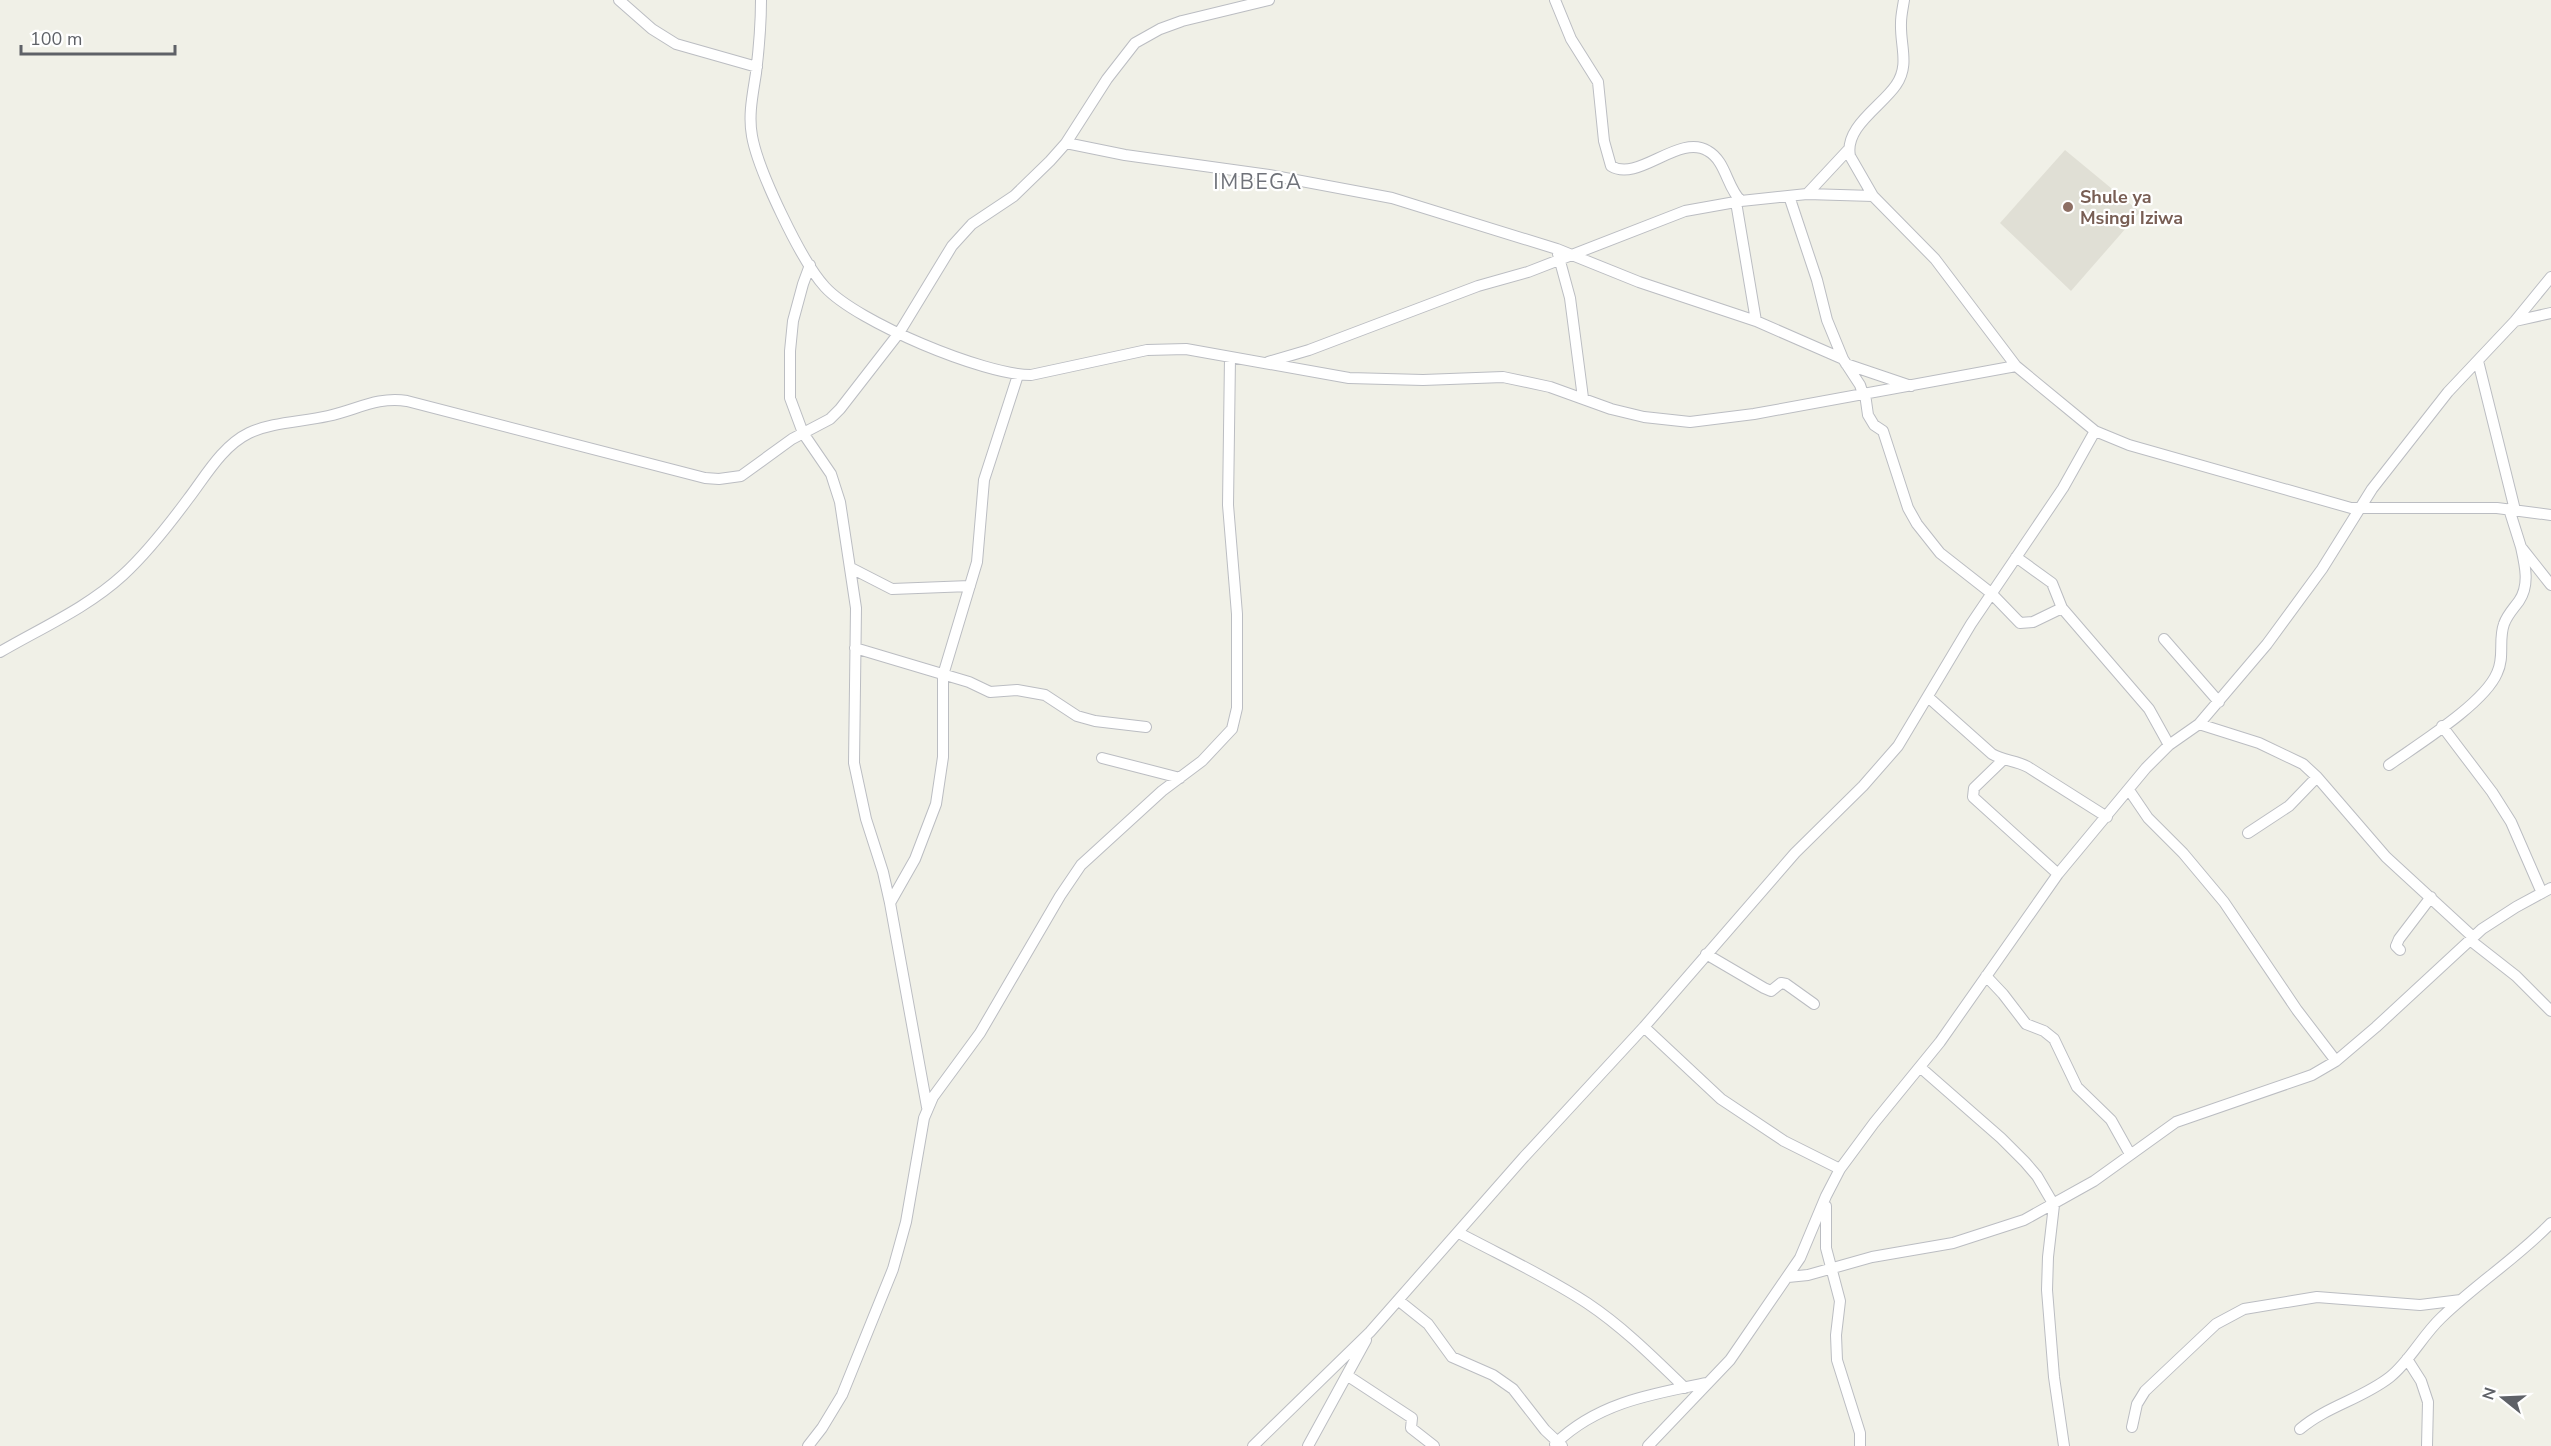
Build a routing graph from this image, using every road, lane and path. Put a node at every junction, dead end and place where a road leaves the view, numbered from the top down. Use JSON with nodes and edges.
{"nodes":[{"id":1,"x":619,"y":0,"type":"edge"},
{"id":2,"x":1269,"y":0,"type":"edge"},
{"id":3,"x":1556,"y":0,"type":"edge"},
{"id":4,"x":1904,"y":0,"type":"edge"},
{"id":5,"x":760,"y":1,"type":"edge"},
{"id":6,"x":757,"y":67,"type":"junction"},
{"id":7,"x":1066,"y":143,"type":"junction"},
{"id":8,"x":1848,"y":150,"type":"junction"},
{"id":9,"x":1807,"y":194,"type":"junction"},
{"id":10,"x":1789,"y":196,"type":"junction"},
{"id":11,"x":1873,"y":196,"type":"junction"},
{"id":12,"x":1739,"y":202,"type":"junction"},
{"id":13,"x":1558,"y":254,"type":"junction"},
{"id":14,"x":1571,"y":255,"type":"junction"},
{"id":15,"x":810,"y":265,"type":"junction"},
{"id":16,"x":2551,"y":277,"type":"edge"},
{"id":17,"x":2551,"y":313,"type":"edge"},
{"id":18,"x":1756,"y":321,"type":"junction"},
{"id":19,"x":2515,"y":321,"type":"junction"},
{"id":20,"x":899,"y":333,"type":"junction"},
{"id":21,"x":1230,"y":357,"type":"junction"},
{"id":22,"x":1845,"y":361,"type":"junction"},
{"id":23,"x":2478,"y":361,"type":"junction"},
{"id":24,"x":1262,"y":364,"type":"junction"},
{"id":25,"x":2016,"y":366,"type":"junction"},
{"id":26,"x":1018,"y":375,"type":"junction"},
{"id":27,"x":1912,"y":386,"type":"junction"},
{"id":28,"x":1864,"y":394,"type":"junction"},
{"id":29,"x":1583,"y":398,"type":"junction"},
{"id":30,"x":2095,"y":431,"type":"junction"},
{"id":31,"x":803,"y":433,"type":"junction"},
{"id":32,"x":2358,"y":509,"type":"junction"},
{"id":33,"x":2512,"y":510,"type":"junction"},
{"id":34,"x":2551,"y":515,"type":"edge"},
{"id":35,"x":2521,"y":547,"type":"junction"},
{"id":36,"x":2016,"y":557,"type":"junction"},
{"id":37,"x":851,"y":568,"type":"junction"},
{"id":38,"x":2551,"y":585,"type":"edge"},
{"id":39,"x":970,"y":586,"type":"junction"},
{"id":40,"x":1991,"y":593,"type":"junction"},
{"id":41,"x":2062,"y":608,"type":"junction"},
{"id":42,"x":2164,"y":639,"type":"dead end"},
{"id":43,"x":855,"y":648,"type":"junction"},
{"id":44,"x":0,"y":652,"type":"edge"},
{"id":45,"x":943,"y":675,"type":"junction"},
{"id":46,"x":1928,"y":697,"type":"junction"},
{"id":47,"x":2219,"y":702,"type":"junction"},
{"id":48,"x":2199,"y":724,"type":"junction"},
{"id":49,"x":2442,"y":726,"type":"junction"},
{"id":50,"x":1146,"y":728,"type":"dead end"},
{"id":51,"x":2169,"y":746,"type":"junction"},
{"id":52,"x":1102,"y":758,"type":"dead end"},
{"id":53,"x":2002,"y":760,"type":"junction"},
{"id":54,"x":2389,"y":765,"type":"dead end"},
{"id":55,"x":2317,"y":777,"type":"junction"},
{"id":56,"x":1180,"y":778,"type":"junction"},
{"id":57,"x":2129,"y":790,"type":"junction"},
{"id":58,"x":2107,"y":817,"type":"junction"},
{"id":59,"x":2248,"y":833,"type":"dead end"},
{"id":60,"x":2058,"y":874,"type":"junction"},
{"id":61,"x":2546,"y":891,"type":"edge"},
{"id":62,"x":2431,"y":897,"type":"junction"},
{"id":63,"x":890,"y":903,"type":"junction"},
{"id":64,"x":2471,"y":938,"type":"junction"},
{"id":65,"x":2400,"y":950,"type":"dead end"},
{"id":66,"x":1706,"y":954,"type":"junction"},
{"id":67,"x":1986,"y":976,"type":"junction"},
{"id":68,"x":1814,"y":1004,"type":"dead end"},
{"id":69,"x":2551,"y":1011,"type":"edge"},
{"id":70,"x":1644,"y":1027,"type":"junction"},
{"id":71,"x":2336,"y":1061,"type":"junction"},
{"id":72,"x":1921,"y":1068,"type":"junction"},
{"id":73,"x":927,"y":1107,"type":"junction"},
{"id":74,"x":2130,"y":1154,"type":"junction"},
{"id":75,"x":1840,"y":1168,"type":"junction"},
{"id":76,"x":1826,"y":1196,"type":"junction"},
{"id":77,"x":2054,"y":1205,"type":"junction"},
{"id":78,"x":2551,"y":1223,"type":"edge"},
{"id":79,"x":1458,"y":1233,"type":"junction"},
{"id":80,"x":1832,"y":1268,"type":"junction"},
{"id":81,"x":1788,"y":1277,"type":"junction"},
{"id":82,"x":1398,"y":1300,"type":"junction"},
{"id":83,"x":2461,"y":1300,"type":"junction"},
{"id":84,"x":1370,"y":1332,"type":"junction"},
{"id":85,"x":2407,"y":1359,"type":"junction"},
{"id":86,"x":1348,"y":1376,"type":"junction"},
{"id":87,"x":1708,"y":1383,"type":"junction"},
{"id":88,"x":1685,"y":1388,"type":"junction"},
{"id":89,"x":2132,"y":1427,"type":"dead end"},
{"id":90,"x":2300,"y":1429,"type":"dead end"},
{"id":91,"x":1558,"y":1444,"type":"edge"},
{"id":92,"x":808,"y":1446,"type":"edge"},
{"id":93,"x":1252,"y":1446,"type":"edge"},
{"id":94,"x":1308,"y":1446,"type":"edge"},
{"id":95,"x":1434,"y":1446,"type":"edge"},
{"id":96,"x":1648,"y":1446,"type":"edge"},
{"id":97,"x":1860,"y":1446,"type":"edge"},
{"id":98,"x":2064,"y":1446,"type":"edge"},
{"id":99,"x":2427,"y":1446,"type":"edge"}],
"edges":[{"from":1,"to":6,"type":"street"},
{"from":2,"to":7,"type":"street"},
{"from":3,"to":12,"type":"street"},
{"from":4,"to":8,"type":"street"},
{"from":5,"to":6,"type":"street"},
{"from":6,"to":15,"type":"street"},
{"from":7,"to":13,"type":"street"},
{"from":7,"to":20,"type":"street"},
{"from":8,"to":9,"type":"street"},
{"from":8,"to":11,"type":"street"},
{"from":9,"to":10,"type":"street"},
{"from":9,"to":11,"type":"street"},
{"from":10,"to":12,"type":"street"},
{"from":10,"to":22,"type":"street"},
{"from":11,"to":25,"type":"street"},
{"from":12,"to":14,"type":"street"},
{"from":12,"to":18,"type":"street"},
{"from":13,"to":14,"type":"street"},
{"from":13,"to":24,"type":"street"},
{"from":13,"to":29,"type":"street"},
{"from":14,"to":18,"type":"street"},
{"from":15,"to":20,"type":"street"},
{"from":15,"to":31,"type":"street"},
{"from":16,"to":19,"type":"street"},
{"from":17,"to":19,"type":"street"},
{"from":18,"to":22,"type":"street"},
{"from":19,"to":23,"type":"street"},
{"from":20,"to":26,"type":"street"},
{"from":20,"to":31,"type":"street"},
{"from":21,"to":24,"type":"street"},
{"from":21,"to":26,"type":"street"},
{"from":21,"to":56,"type":"street"},
{"from":22,"to":27,"type":"street"},
{"from":22,"to":28,"type":"street"},
{"from":23,"to":32,"type":"street"},
{"from":23,"to":33,"type":"street"},
{"from":24,"to":29,"type":"street"},
{"from":25,"to":27,"type":"street"},
{"from":25,"to":30,"type":"street"},
{"from":26,"to":39,"type":"street"},
{"from":27,"to":28,"type":"street"},
{"from":28,"to":29,"type":"street"},
{"from":28,"to":40,"type":"street"},
{"from":30,"to":32,"type":"street"},
{"from":30,"to":36,"type":"street"},
{"from":31,"to":37,"type":"street"},
{"from":31,"to":44,"type":"street"},
{"from":32,"to":33,"type":"street"},
{"from":32,"to":47,"type":"street"},
{"from":33,"to":34,"type":"street"},
{"from":33,"to":35,"type":"street"},
{"from":35,"to":38,"type":"street"},
{"from":35,"to":49,"type":"street"},
{"from":36,"to":40,"type":"street"},
{"from":36,"to":41,"type":"street"},
{"from":37,"to":39,"type":"street"},
{"from":37,"to":43,"type":"street"},
{"from":39,"to":45,"type":"street"},
{"from":40,"to":41,"type":"street"},
{"from":40,"to":46,"type":"street"},
{"from":41,"to":51,"type":"street"},
{"from":42,"to":47,"type":"street"},
{"from":43,"to":45,"type":"street"},
{"from":43,"to":63,"type":"street"},
{"from":45,"to":50,"type":"street"},
{"from":45,"to":63,"type":"street"},
{"from":46,"to":53,"type":"street"},
{"from":46,"to":66,"type":"street"},
{"from":47,"to":48,"type":"street"},
{"from":48,"to":51,"type":"street"},
{"from":48,"to":55,"type":"street"},
{"from":49,"to":54,"type":"street"},
{"from":49,"to":61,"type":"street"},
{"from":51,"to":57,"type":"street"},
{"from":52,"to":56,"type":"street"},
{"from":53,"to":58,"type":"street"},
{"from":53,"to":60,"type":"street"},
{"from":55,"to":59,"type":"street"},
{"from":55,"to":62,"type":"street"},
{"from":56,"to":73,"type":"street"},
{"from":57,"to":58,"type":"street"},
{"from":57,"to":71,"type":"street"},
{"from":58,"to":60,"type":"street"},
{"from":60,"to":67,"type":"street"},
{"from":61,"to":64,"type":"street"},
{"from":62,"to":64,"type":"street"},
{"from":62,"to":65,"type":"street"},
{"from":63,"to":73,"type":"street"},
{"from":64,"to":69,"type":"street"},
{"from":64,"to":71,"type":"street"},
{"from":66,"to":68,"type":"street"},
{"from":66,"to":70,"type":"street"},
{"from":67,"to":72,"type":"street"},
{"from":67,"to":74,"type":"street"},
{"from":70,"to":75,"type":"street"},
{"from":70,"to":79,"type":"street"},
{"from":71,"to":74,"type":"street"},
{"from":72,"to":75,"type":"street"},
{"from":72,"to":77,"type":"street"},
{"from":73,"to":92,"type":"street"},
{"from":74,"to":77,"type":"street"},
{"from":75,"to":76,"type":"street"},
{"from":76,"to":80,"type":"street"},
{"from":76,"to":81,"type":"street"},
{"from":77,"to":80,"type":"street"},
{"from":77,"to":98,"type":"street"},
{"from":78,"to":83,"type":"street"},
{"from":79,"to":82,"type":"street"},
{"from":79,"to":88,"type":"street"},
{"from":80,"to":81,"type":"street"},
{"from":80,"to":97,"type":"street"},
{"from":81,"to":87,"type":"street"},
{"from":82,"to":84,"type":"street"},
{"from":82,"to":91,"type":"street"},
{"from":83,"to":85,"type":"street"},
{"from":83,"to":89,"type":"street"},
{"from":84,"to":86,"type":"street"},
{"from":84,"to":93,"type":"street"},
{"from":85,"to":90,"type":"street"},
{"from":85,"to":99,"type":"street"},
{"from":86,"to":94,"type":"street"},
{"from":86,"to":95,"type":"street"},
{"from":87,"to":88,"type":"street"},
{"from":87,"to":96,"type":"street"},
{"from":88,"to":91,"type":"street"}]}
